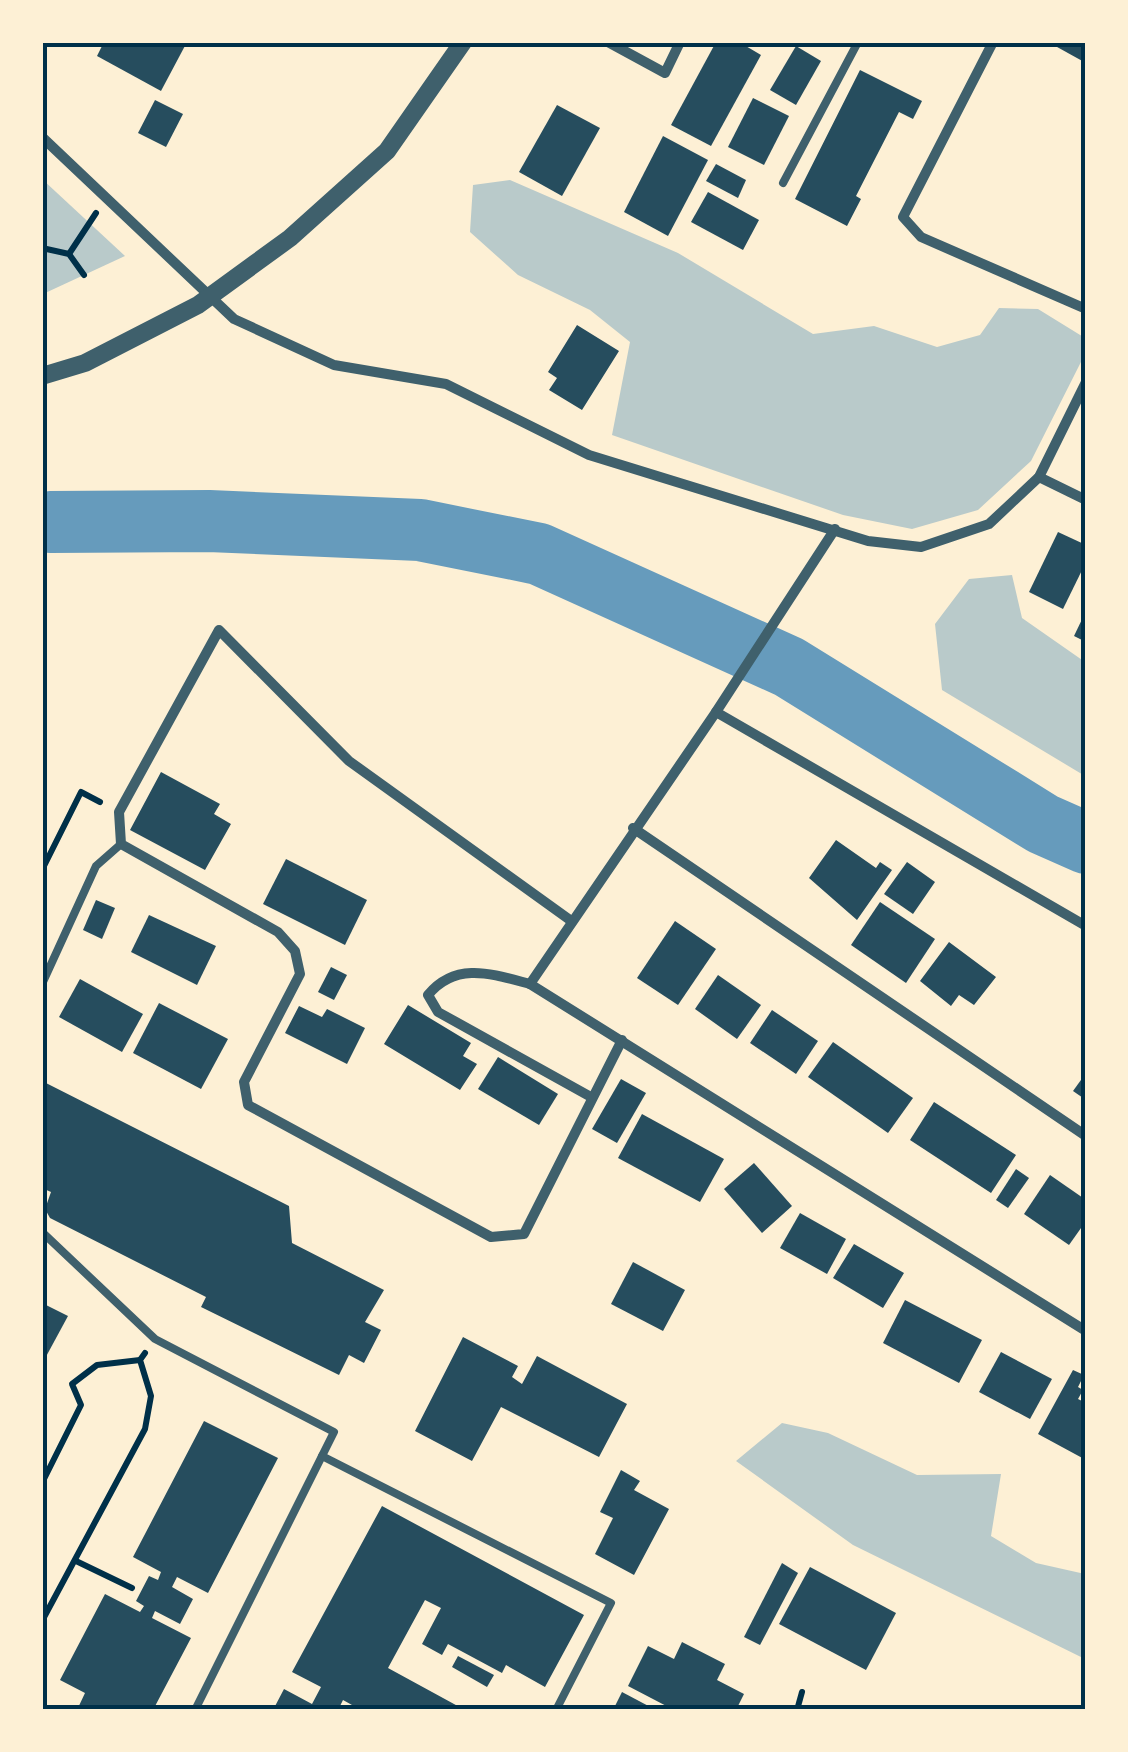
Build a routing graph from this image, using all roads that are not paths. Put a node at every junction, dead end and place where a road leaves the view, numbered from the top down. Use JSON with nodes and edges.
{"nodes":[{"id":1,"x":463,"y":42,"type":"edge"},
{"id":2,"x":608,"y":42,"type":"edge"},
{"id":3,"x":680,"y":42,"type":"edge"},
{"id":4,"x":858,"y":42,"type":"edge"},
{"id":5,"x":993,"y":42,"type":"edge"},
{"id":6,"x":42,"y":137,"type":"edge"},
{"id":7,"x":784,"y":183,"type":"dead end"},
{"id":8,"x":1086,"y":309,"type":"edge"},
{"id":9,"x":42,"y":376,"type":"edge"},
{"id":10,"x":1086,"y":382,"type":"edge"},
{"id":11,"x":1039,"y":477,"type":"junction"},
{"id":12,"x":1086,"y":500,"type":"edge"},
{"id":13,"x":836,"y":528,"type":"junction"},
{"id":14,"x":716,"y":712,"type":"junction"},
{"id":15,"x":632,"y":828,"type":"junction"},
{"id":16,"x":120,"y":844,"type":"junction"},
{"id":17,"x":570,"y":920,"type":"junction"},
{"id":18,"x":1086,"y":926,"type":"edge"},
{"id":19,"x":42,"y":984,"type":"edge"},
{"id":20,"x":530,"y":984,"type":"junction"},
{"id":21,"x":622,"y":1040,"type":"junction"},
{"id":22,"x":590,"y":1097,"type":"junction"},
{"id":23,"x":1086,"y":1136,"type":"edge"},
{"id":24,"x":42,"y":1232,"type":"edge"},
{"id":25,"x":1086,"y":1331,"type":"edge"},
{"id":26,"x":322,"y":1456,"type":"junction"},
{"id":27,"x":194,"y":1710,"type":"edge"},
{"id":28,"x":556,"y":1710,"type":"edge"}],
"edges":[{"from":1,"to":9,"type":"street"},
{"from":2,"to":3,"type":"street"},
{"from":4,"to":7,"type":"lane"},
{"from":5,"to":8,"type":"street"},
{"from":6,"to":13,"type":"street"},
{"from":10,"to":11,"type":"street"},
{"from":11,"to":12,"type":"street"},
{"from":11,"to":13,"type":"street"},
{"from":13,"to":14,"type":"street"},
{"from":14,"to":15,"type":"street"},
{"from":14,"to":18,"type":"street"},
{"from":15,"to":17,"type":"street"},
{"from":15,"to":23,"type":"street"},
{"from":16,"to":17,"type":"street"},
{"from":16,"to":19,"type":"lane"},
{"from":16,"to":22,"type":"street"},
{"from":17,"to":20,"type":"street"},
{"from":20,"to":21,"type":"street"},
{"from":20,"to":22,"type":"street"},
{"from":21,"to":22,"type":"street"},
{"from":21,"to":25,"type":"street"},
{"from":24,"to":26,"type":"lane"},
{"from":26,"to":27,"type":"lane"},
{"from":26,"to":28,"type":"lane"}]}
